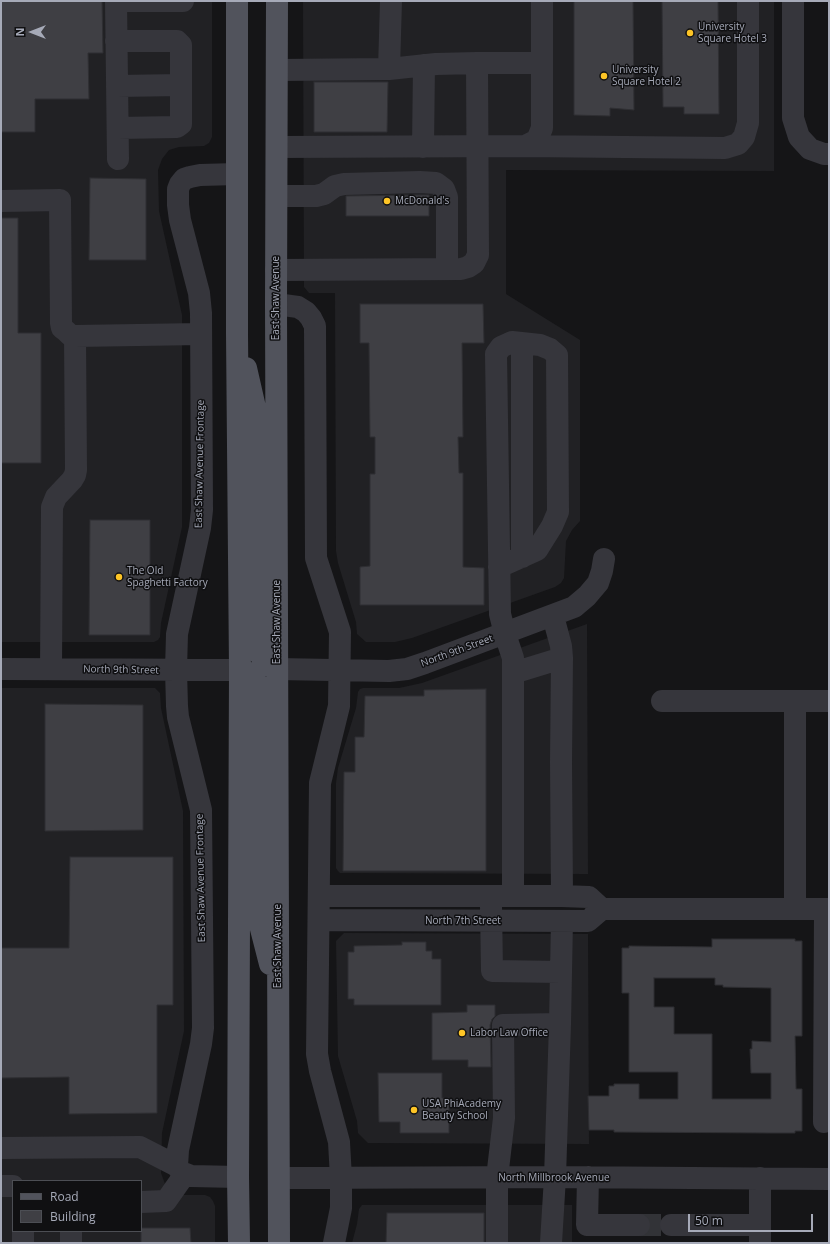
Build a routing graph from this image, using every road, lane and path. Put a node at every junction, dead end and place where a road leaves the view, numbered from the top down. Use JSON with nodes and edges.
{"nodes":[{"id":1,"x":116,"y":1,"type":"edge"},
{"id":2,"x":183,"y":1,"type":"edge"},
{"id":3,"x":237,"y":1,"type":"edge"},
{"id":4,"x":277,"y":1,"type":"edge"},
{"id":5,"x":391,"y":1,"type":"edge"},
{"id":6,"x":542,"y":1,"type":"edge"},
{"id":7,"x":748,"y":1,"type":"edge"},
{"id":8,"x":793,"y":1,"type":"edge"},
{"id":9,"x":116,"y":41,"type":"junction"},
{"id":10,"x":477,"y":63,"type":"junction"},
{"id":11,"x":542,"y":63,"type":"junction"},
{"id":12,"x":424,"y":65,"type":"junction"},
{"id":13,"x":389,"y":69,"type":"junction"},
{"id":14,"x":278,"y":70,"type":"junction"},
{"id":15,"x":181,"y":85,"type":"junction"},
{"id":16,"x":117,"y":86,"type":"junction"},
{"id":17,"x":118,"y":128,"type":"junction"},
{"id":18,"x":525,"y":146,"type":"junction"},
{"id":19,"x":277,"y":147,"type":"junction"},
{"id":20,"x":423,"y":147,"type":"junction"},
{"id":21,"x":477,"y":147,"type":"junction"},
{"id":22,"x":829,"y":154,"type":"edge"},
{"id":23,"x":118,"y":159,"type":"dead end"},
{"id":24,"x":237,"y":174,"type":"junction"},
{"id":25,"x":277,"y":196,"type":"junction"},
{"id":26,"x":1,"y":201,"type":"edge"},
{"id":27,"x":447,"y":269,"type":"junction"},
{"id":28,"x":276,"y":270,"type":"junction"},
{"id":29,"x":276,"y":304,"type":"junction"},
{"id":30,"x":201,"y":334,"type":"junction"},
{"id":31,"x":237,"y":334,"type":"junction"},
{"id":32,"x":75,"y":336,"type":"junction"},
{"id":33,"x":522,"y":343,"type":"junction"},
{"id":34,"x":522,"y":557,"type":"junction"},
{"id":35,"x":604,"y":560,"type":"dead end"},
{"id":36,"x":499,"y":567,"type":"junction"},
{"id":37,"x":553,"y":616,"type":"junction"},
{"id":38,"x":505,"y":634,"type":"junction"},
{"id":39,"x":562,"y":658,"type":"junction"},
{"id":40,"x":1,"y":669,"type":"edge"},
{"id":41,"x":51,"y":669,"type":"junction"},
{"id":42,"x":277,"y":669,"type":"junction"},
{"id":43,"x":176,"y":670,"type":"junction"},
{"id":44,"x":240,"y":670,"type":"junction"},
{"id":45,"x":340,"y":670,"type":"junction"},
{"id":46,"x":513,"y":673,"type":"junction"},
{"id":47,"x":662,"y":701,"type":"dead end"},
{"id":48,"x":795,"y":701,"type":"junction"},
{"id":49,"x":829,"y":701,"type":"edge"},
{"id":50,"x":319,"y":896,"type":"junction"},
{"id":51,"x":513,"y":896,"type":"junction"},
{"id":52,"x":562,"y":896,"type":"junction"},
{"id":53,"x":491,"y":897,"type":"junction"},
{"id":54,"x":602,"y":909,"type":"junction"},
{"id":55,"x":795,"y":909,"type":"junction"},
{"id":56,"x":827,"y":909,"type":"edge"},
{"id":57,"x":319,"y":920,"type":"junction"},
{"id":58,"x":492,"y":921,"type":"junction"},
{"id":59,"x":562,"y":921,"type":"junction"},
{"id":60,"x":561,"y":972,"type":"junction"},
{"id":61,"x":278,"y":998,"type":"junction"},
{"id":62,"x":560,"y":1024,"type":"junction"},
{"id":63,"x":824,"y":1122,"type":"dead end"},
{"id":64,"x":1,"y":1148,"type":"edge"},
{"id":65,"x":181,"y":1170,"type":"junction"},
{"id":66,"x":238,"y":1177,"type":"junction"},
{"id":67,"x":555,"y":1177,"type":"junction"},
{"id":68,"x":588,"y":1177,"type":"junction"},
{"id":69,"x":279,"y":1178,"type":"junction"},
{"id":70,"x":341,"y":1178,"type":"junction"},
{"id":71,"x":497,"y":1178,"type":"junction"},
{"id":72,"x":760,"y":1178,"type":"junction"},
{"id":73,"x":829,"y":1179,"type":"edge"},
{"id":74,"x":1,"y":1186,"type":"edge"},
{"id":75,"x":12,"y":1186,"type":"edge"},
{"id":76,"x":142,"y":1202,"type":"edge"},
{"id":77,"x":638,"y":1225,"type":"tunnel mouth"},
{"id":78,"x":671,"y":1225,"type":"tunnel mouth"},
{"id":79,"x":24,"y":1232,"type":"edge"},
{"id":80,"x":72,"y":1232,"type":"edge"},
{"id":81,"x":760,"y":1234,"type":"edge"},
{"id":82,"x":24,"y":1243,"type":"edge"},
{"id":83,"x":71,"y":1243,"type":"edge"},
{"id":84,"x":239,"y":1243,"type":"edge"},
{"id":85,"x":280,"y":1243,"type":"edge"},
{"id":86,"x":334,"y":1243,"type":"edge"},
{"id":87,"x":497,"y":1243,"type":"edge"},
{"id":88,"x":551,"y":1243,"type":"edge"}],
"edges":[{"from":1,"to":2,"type":"street"},
{"from":1,"to":9,"type":"street"},
{"from":3,"to":24,"type":"main road"},
{"from":4,"to":14,"type":"main road","name":"East Shaw Avenue"},
{"from":5,"to":13,"type":"street"},
{"from":6,"to":11,"type":"street"},
{"from":7,"to":18,"type":"street"},
{"from":8,"to":22,"type":"street"},
{"from":9,"to":15,"type":"street"},
{"from":9,"to":16,"type":"street"},
{"from":10,"to":11,"type":"street"},
{"from":10,"to":12,"type":"street"},
{"from":10,"to":21,"type":"street"},
{"from":11,"to":18,"type":"street"},
{"from":12,"to":13,"type":"street"},
{"from":12,"to":20,"type":"street"},
{"from":13,"to":14,"type":"street"},
{"from":14,"to":19,"type":"main road","name":"East Shaw Avenue"},
{"from":15,"to":16,"type":"street"},
{"from":15,"to":17,"type":"street"},
{"from":16,"to":17,"type":"street"},
{"from":17,"to":23,"type":"street"},
{"from":18,"to":21,"type":"street"},
{"from":19,"to":20,"type":"street"},
{"from":19,"to":25,"type":"main road","name":"East Shaw Avenue"},
{"from":20,"to":21,"type":"street"},
{"from":21,"to":27,"type":"street"},
{"from":24,"to":30,"type":"street","name":"East Shaw Avenue Frontage"},
{"from":24,"to":31,"type":"main road"},
{"from":25,"to":27,"type":"street"},
{"from":25,"to":28,"type":"main road","name":"East Shaw Avenue"},
{"from":26,"to":32,"type":"street"},
{"from":27,"to":28,"type":"street"},
{"from":28,"to":29,"type":"main road","name":"East Shaw Avenue"},
{"from":29,"to":42,"type":"main road","name":"East Shaw Avenue"},
{"from":29,"to":45,"type":"street"},
{"from":30,"to":32,"type":"street"},
{"from":30,"to":43,"type":"street","name":"East Shaw Avenue Frontage"},
{"from":31,"to":42,"type":"main road"},
{"from":31,"to":44,"type":"main road"},
{"from":32,"to":41,"type":"street"},
{"from":33,"to":34,"type":"street"},
{"from":33,"to":34,"type":"street"},
{"from":33,"to":36,"type":"street"},
{"from":34,"to":36,"type":"street"},
{"from":35,"to":37,"type":"street","name":"North 9th Street"},
{"from":36,"to":38,"type":"street"},
{"from":37,"to":38,"type":"street","name":"North 9th Street"},
{"from":37,"to":39,"type":"street"},
{"from":38,"to":45,"type":"street","name":"North 9th Street"},
{"from":38,"to":46,"type":"street"},
{"from":39,"to":46,"type":"street"},
{"from":39,"to":52,"type":"street"},
{"from":40,"to":41,"type":"street","name":"North 9th Street"},
{"from":41,"to":43,"type":"street","name":"North 9th Street"},
{"from":42,"to":45,"type":"street","name":"North 9th Street"},
{"from":42,"to":61,"type":"main road","name":"East Shaw Avenue"},
{"from":43,"to":44,"type":"street","name":"North 9th Street"},
{"from":43,"to":65,"type":"street","name":"East Shaw Avenue Frontage"},
{"from":44,"to":61,"type":"main road"},
{"from":44,"to":66,"type":"main road"},
{"from":45,"to":50,"type":"street"},
{"from":46,"to":51,"type":"street"},
{"from":47,"to":48,"type":"street"},
{"from":48,"to":49,"type":"street"},
{"from":48,"to":55,"type":"street"},
{"from":50,"to":53,"type":"street"},
{"from":50,"to":57,"type":"street"},
{"from":51,"to":52,"type":"street"},
{"from":51,"to":53,"type":"street"},
{"from":52,"to":54,"type":"street"},
{"from":53,"to":58,"type":"street"},
{"from":54,"to":55,"type":"street"},
{"from":54,"to":59,"type":"street","name":"North 7th Street"},
{"from":55,"to":56,"type":"street"},
{"from":56,"to":63,"type":"street"},
{"from":57,"to":58,"type":"street","name":"North 7th Street"},
{"from":57,"to":70,"type":"street"},
{"from":58,"to":59,"type":"street","name":"North 7th Street"},
{"from":58,"to":60,"type":"street"},
{"from":59,"to":60,"type":"street"},
{"from":60,"to":62,"type":"street"},
{"from":61,"to":69,"type":"main road","name":"East Shaw Avenue"},
{"from":62,"to":67,"type":"street"},
{"from":62,"to":71,"type":"street"},
{"from":64,"to":65,"type":"street"},
{"from":65,"to":66,"type":"street"},
{"from":65,"to":76,"type":"street"},
{"from":66,"to":84,"type":"main road"},
{"from":67,"to":68,"type":"street","name":"North Millbrook Avenue"},
{"from":67,"to":71,"type":"street","name":"North Millbrook Avenue"},
{"from":67,"to":88,"type":"street"},
{"from":68,"to":72,"type":"street","name":"North Millbrook Avenue"},
{"from":68,"to":77,"type":"street"},
{"from":69,"to":70,"type":"street","name":"North Millbrook Avenue"},
{"from":69,"to":85,"type":"main road","name":"East Shaw Avenue"},
{"from":70,"to":71,"type":"street","name":"North Millbrook Avenue"},
{"from":70,"to":86,"type":"street"},
{"from":71,"to":87,"type":"street"},
{"from":72,"to":73,"type":"street","name":"North Millbrook Avenue"},
{"from":72,"to":81,"type":"street"},
{"from":74,"to":75,"type":"street"},
{"from":78,"to":81,"type":"street"},
{"from":79,"to":82,"type":"street"},
{"from":80,"to":83,"type":"street"}]}
